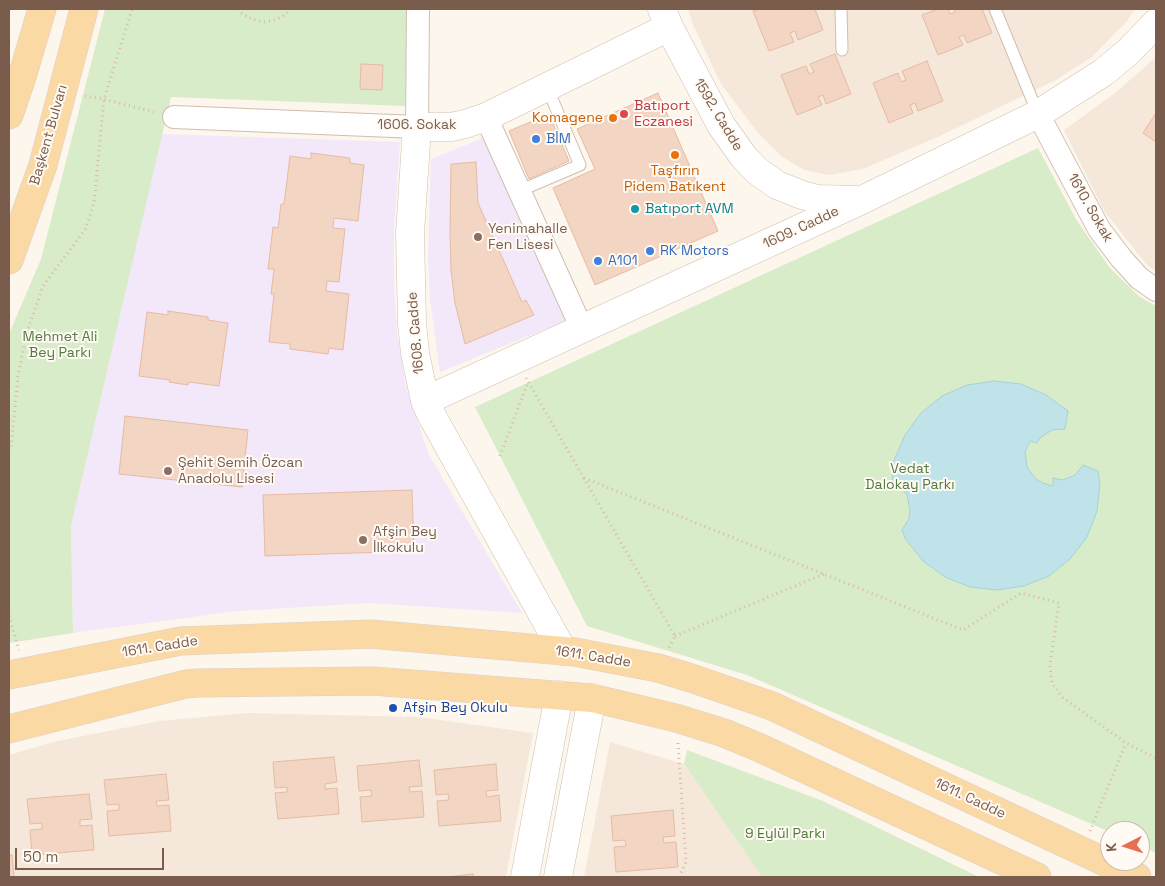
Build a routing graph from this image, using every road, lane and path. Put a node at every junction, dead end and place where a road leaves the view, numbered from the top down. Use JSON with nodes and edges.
{"nodes":[{"id":1,"x":42,"y":9,"type":"edge"},
{"id":2,"x":84,"y":9,"type":"edge"},
{"id":3,"x":132,"y":9,"type":"edge"},
{"id":4,"x":238,"y":9,"type":"edge"},
{"id":5,"x":291,"y":9,"type":"edge"},
{"id":6,"x":418,"y":9,"type":"edge"},
{"id":7,"x":841,"y":9,"type":"edge"},
{"id":8,"x":994,"y":9,"type":"edge"},
{"id":9,"x":666,"y":18,"type":"edge"},
{"id":10,"x":1156,"y":23,"type":"edge"},
{"id":11,"x":842,"y":50,"type":"dead end"},
{"id":12,"x":15,"y":74,"type":"edge"},
{"id":13,"x":546,"y":87,"type":"junction"},
{"id":14,"x":62,"y":93,"type":"junction"},
{"id":15,"x":104,"y":99,"type":"junction"},
{"id":16,"x":9,"y":114,"type":"edge"},
{"id":17,"x":1038,"y":114,"type":"junction"},
{"id":18,"x":174,"y":117,"type":"joint"},
{"id":19,"x":486,"y":118,"type":"junction"},
{"id":20,"x":417,"y":127,"type":"junction"},
{"id":21,"x":519,"y":191,"type":"junction"},
{"id":22,"x":862,"y":200,"type":"junction"},
{"id":23,"x":9,"y":260,"type":"edge"},
{"id":24,"x":1156,"y":290,"type":"edge"},
{"id":25,"x":582,"y":329,"type":"junction"},
{"id":26,"x":522,"y":371,"type":"junction"},
{"id":27,"x":425,"y":401,"type":"junction"},
{"id":28,"x":9,"y":451,"type":"edge"},
{"id":29,"x":500,"y":456,"type":"dead end"},
{"id":30,"x":584,"y":478,"type":"junction"},
{"id":31,"x":824,"y":574,"type":"junction"},
{"id":32,"x":9,"y":616,"type":"edge"},
{"id":33,"x":675,"y":636,"type":"junction"},
{"id":34,"x":563,"y":651,"type":"junction"},
{"id":35,"x":658,"y":668,"type":"junction"},
{"id":36,"x":17,"y":674,"type":"edge"},
{"id":37,"x":559,"y":695,"type":"junction"},
{"id":38,"x":592,"y":698,"type":"junction"},
{"id":39,"x":676,"y":718,"type":"junction"},
{"id":40,"x":9,"y":729,"type":"edge"},
{"id":41,"x":1126,"y":743,"type":"junction"},
{"id":42,"x":1156,"y":758,"type":"edge"},
{"id":43,"x":1081,"y":851,"type":"junction"},
{"id":44,"x":526,"y":877,"type":"edge"},
{"id":45,"x":558,"y":877,"type":"edge"},
{"id":46,"x":679,"y":877,"type":"edge"},
{"id":47,"x":1037,"y":877,"type":"edge"},
{"id":48,"x":1137,"y":877,"type":"edge"}],
"edges":[{"from":1,"to":12,"type":"main road"},
{"from":2,"to":14,"type":"main road","name":"Başkent Bulvarı"},
{"from":3,"to":15,"type":"path"},
{"from":4,"to":5,"type":"path"},
{"from":6,"to":20,"type":"street","name":"1608. Cadde"},
{"from":7,"to":11,"type":"lane"},
{"from":8,"to":17,"type":"lane"},
{"from":9,"to":13,"type":"street","name":"1606. Sokak"},
{"from":9,"to":22,"type":"street","name":"1592. Cadde"},
{"from":10,"to":17,"type":"street","name":"1609. Cadde"},
{"from":12,"to":16,"type":"main road"},
{"from":13,"to":19,"type":"street","name":"1606. Sokak"},
{"from":13,"to":21,"type":"lane"},
{"from":14,"to":15,"type":"path"},
{"from":14,"to":23,"type":"main road","name":"Başkent Bulvarı"},
{"from":15,"to":18,"type":"path"},
{"from":15,"to":28,"type":"path"},
{"from":17,"to":22,"type":"street","name":"1609. Cadde"},
{"from":17,"to":24,"type":"street","name":"1610. Sokak"},
{"from":18,"to":20,"type":"street","name":"1606. Sokak"},
{"from":19,"to":20,"type":"street","name":"1606. Sokak"},
{"from":19,"to":21,"type":"street"},
{"from":20,"to":27,"type":"street","name":"1608. Cadde"},
{"from":21,"to":25,"type":"street"},
{"from":22,"to":25,"type":"street","name":"1609. Cadde"},
{"from":25,"to":26,"type":"street","name":"1609. Cadde"},
{"from":26,"to":27,"type":"street","name":"1609. Cadde"},
{"from":26,"to":29,"type":"path"},
{"from":26,"to":30,"type":"path"},
{"from":27,"to":34,"type":"street","name":"1608. Cadde"},
{"from":30,"to":31,"type":"path"},
{"from":30,"to":33,"type":"path"},
{"from":31,"to":33,"type":"path"},
{"from":31,"to":41,"type":"path"},
{"from":32,"to":36,"type":"path"},
{"from":33,"to":35,"type":"path"},
{"from":34,"to":35,"type":"main road","name":"1611. Cadde"},
{"from":34,"to":36,"type":"main road","name":"1611. Cadde"},
{"from":35,"to":43,"type":"main road","name":"1611. Cadde"},
{"from":37,"to":38,"type":"main road"},
{"from":37,"to":40,"type":"main road"},
{"from":37,"to":44,"type":"street"},
{"from":38,"to":39,"type":"main road"},
{"from":38,"to":45,"type":"street"},
{"from":39,"to":46,"type":"path"},
{"from":39,"to":47,"type":"main road"},
{"from":41,"to":42,"type":"path"},
{"from":41,"to":43,"type":"path"},
{"from":43,"to":48,"type":"main road","name":"1611. Cadde"}]}
